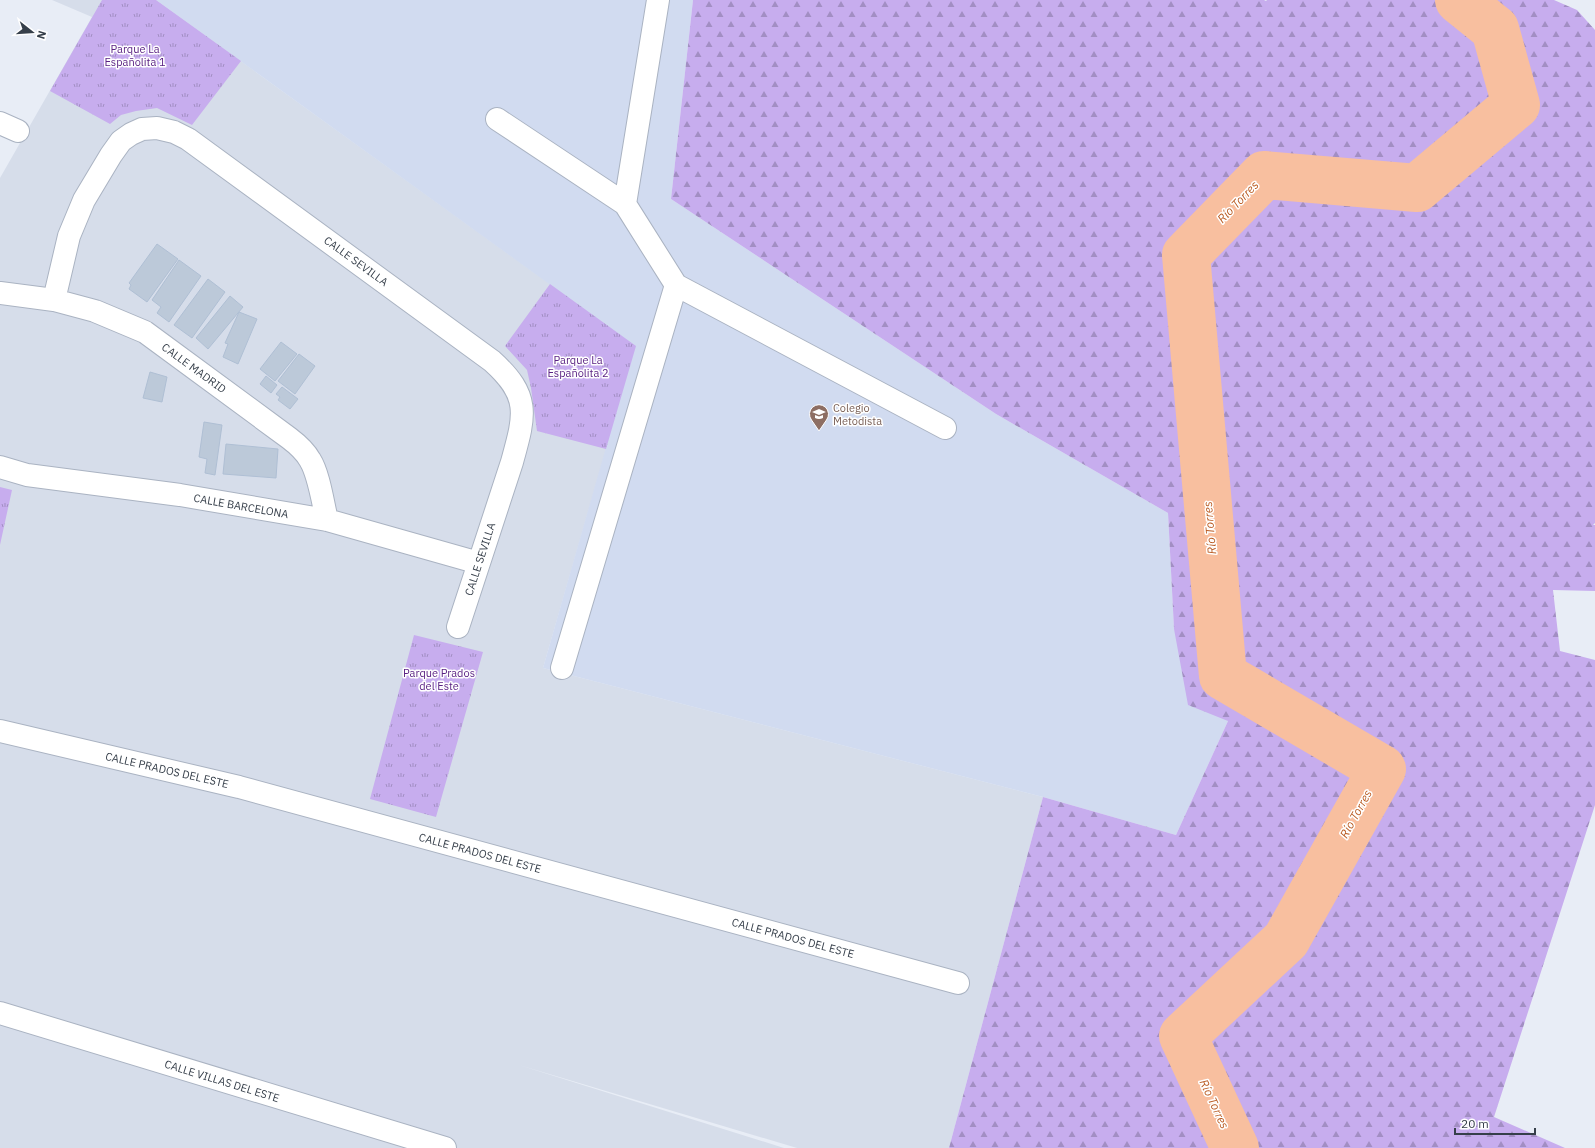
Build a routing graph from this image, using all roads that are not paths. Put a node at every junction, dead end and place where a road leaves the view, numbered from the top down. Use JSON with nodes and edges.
{"nodes":[{"id":1,"x":658,"y":0,"type":"edge"},
{"id":2,"x":497,"y":119,"type":"dead end"},
{"id":3,"x":625,"y":204,"type":"junction"},
{"id":4,"x":676,"y":285,"type":"junction"},
{"id":5,"x":0,"y":294,"type":"edge"},
{"id":6,"x":54,"y":300,"type":"junction"},
{"id":7,"x":945,"y":428,"type":"dead end"},
{"id":8,"x":0,"y":468,"type":"edge"},
{"id":9,"x":327,"y":520,"type":"junction"},
{"id":10,"x":479,"y":563,"type":"junction"},
{"id":11,"x":458,"y":627,"type":"dead end"},
{"id":12,"x":562,"y":668,"type":"dead end"},
{"id":13,"x":0,"y":731,"type":"edge"},
{"id":14,"x":958,"y":984,"type":"dead end"},
{"id":15,"x":0,"y":1013,"type":"edge"},
{"id":16,"x":410,"y":1143,"type":"edge"},
{"id":17,"x":445,"y":1148,"type":"edge"}],
"edges":[{"from":1,"to":3,"type":"street"},
{"from":2,"to":3,"type":"street"},
{"from":3,"to":4,"type":"street"},
{"from":4,"to":7,"type":"street"},
{"from":4,"to":12,"type":"street"},
{"from":5,"to":6,"type":"street","name":"CALLE MADRID"},
{"from":6,"to":9,"type":"street","name":"CALLE MADRID"},
{"from":6,"to":10,"type":"street","name":"CALLE SEVILLA"},
{"from":8,"to":9,"type":"street","name":"CALLE BARCELONA"},
{"from":9,"to":10,"type":"street","name":"CALLE BARCELONA"},
{"from":10,"to":11,"type":"street","name":"CALLE SEVILLA"},
{"from":13,"to":14,"type":"street","name":"CALLE PRADOS DEL ESTE"},
{"from":15,"to":16,"type":"street","name":"CALLE VILLAS DEL ESTE"},
{"from":16,"to":17,"type":"street","name":"CALLE VILLAS DEL ESTE"}]}
